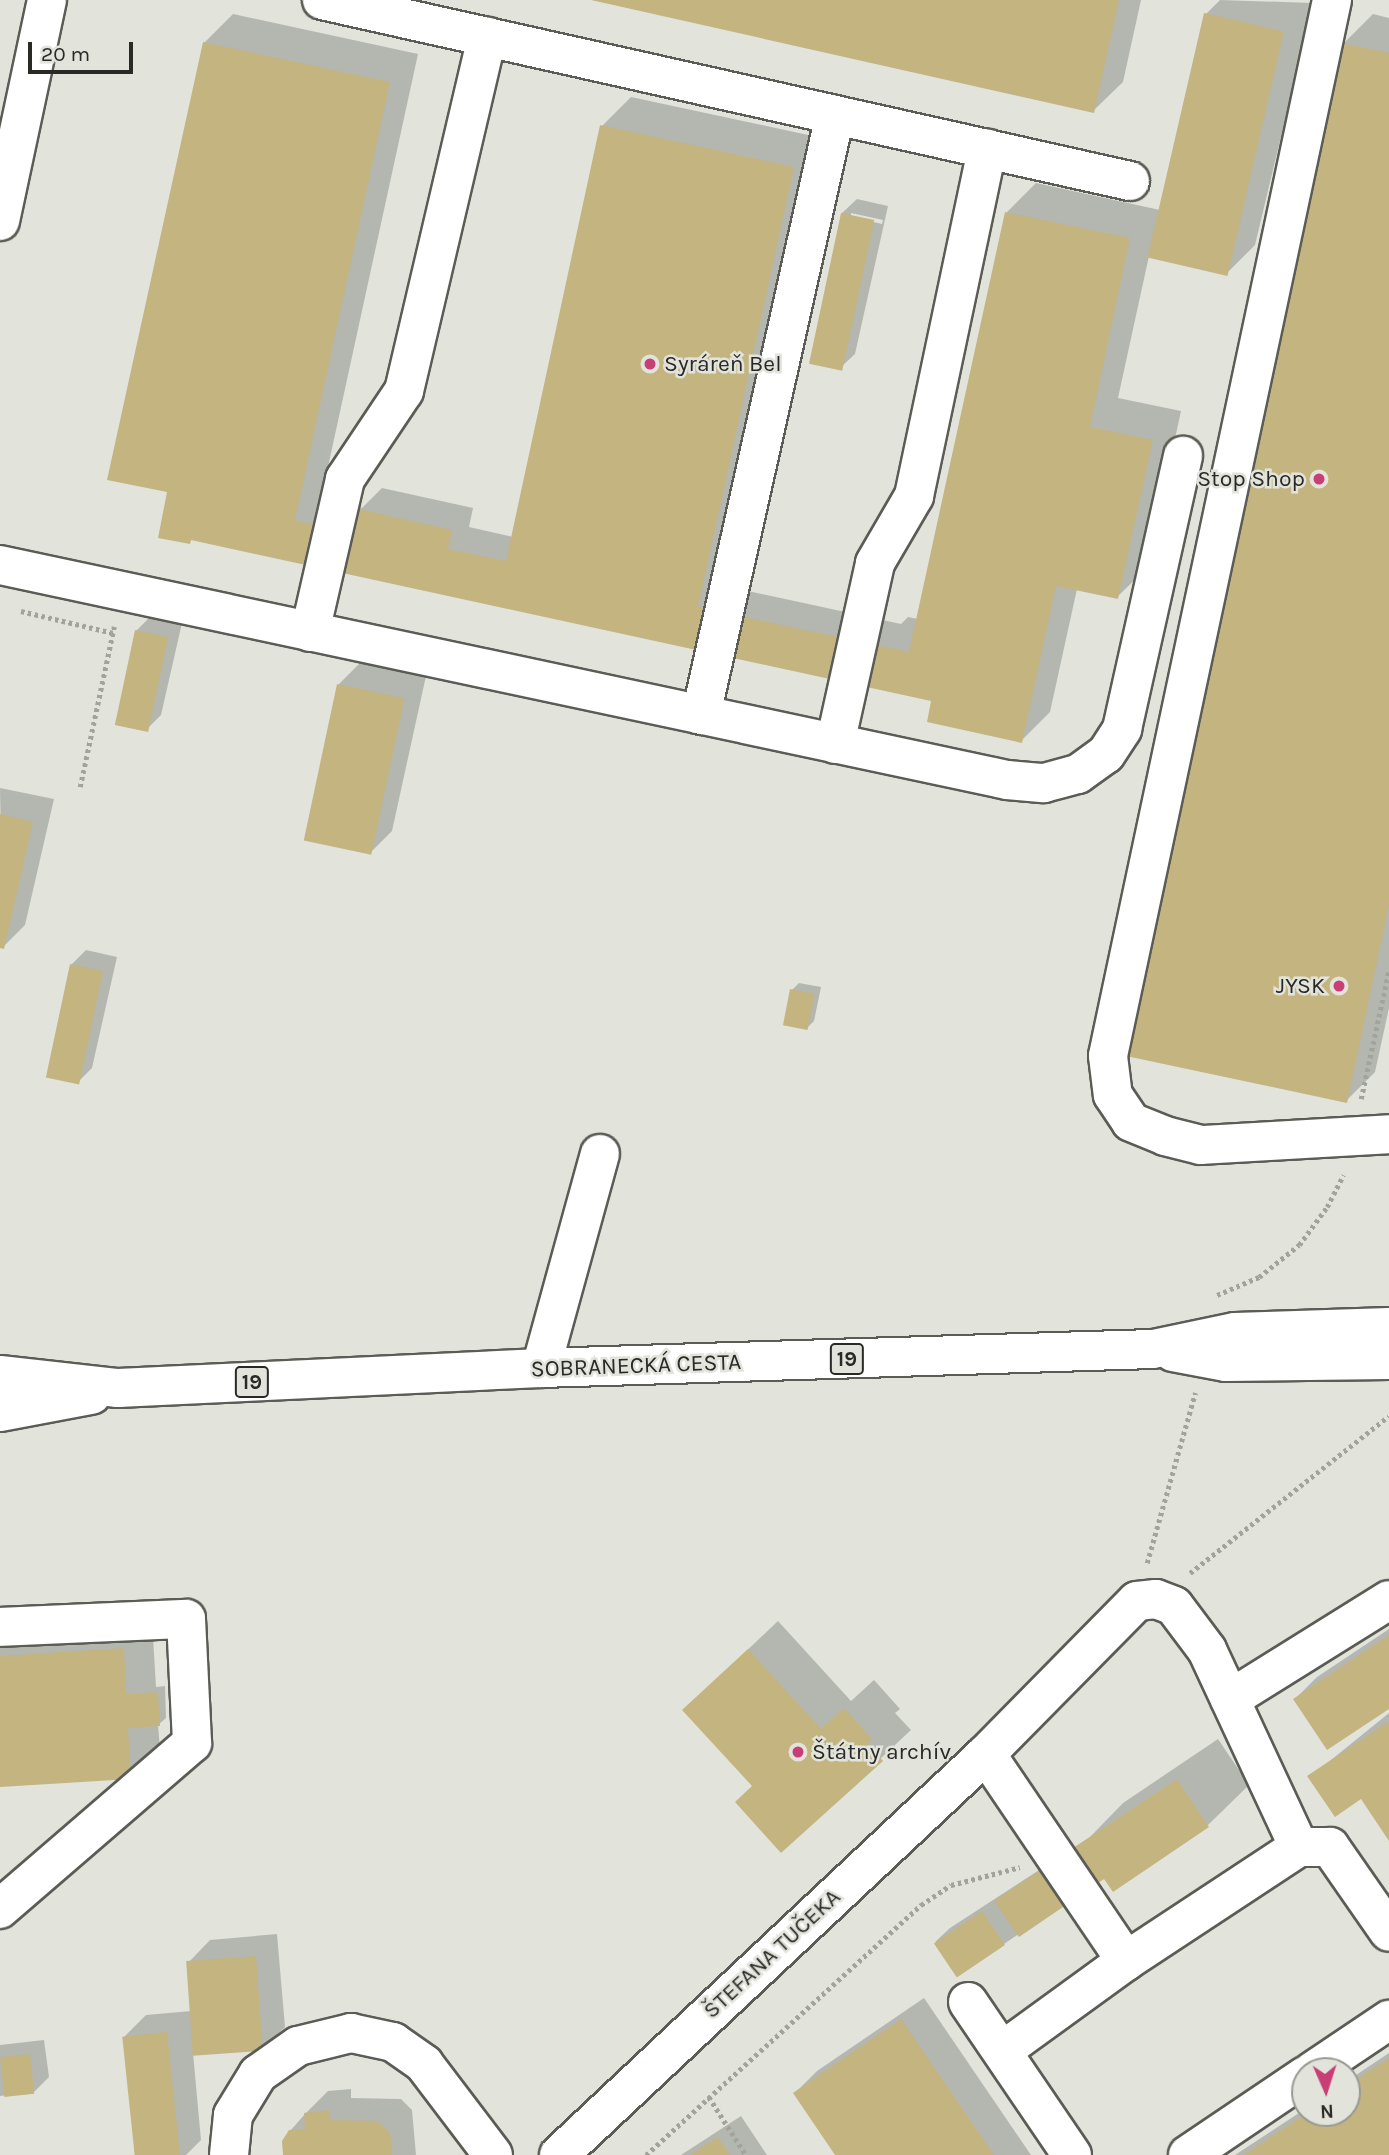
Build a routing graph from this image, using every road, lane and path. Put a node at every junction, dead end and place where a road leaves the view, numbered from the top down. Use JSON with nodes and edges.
{"nodes":[{"id":1,"x":47,"y":0,"type":"edge"},
{"id":2,"x":322,"y":0,"type":"edge"},
{"id":3,"x":1332,"y":0,"type":"edge"},
{"id":4,"x":487,"y":37,"type":"junction"},
{"id":5,"x":16,"y":68,"type":"edge"},
{"id":6,"x":835,"y":116,"type":"junction"},
{"id":7,"x":987,"y":149,"type":"junction"},
{"id":8,"x":1130,"y":181,"type":"dead end"},
{"id":9,"x":0,"y":221,"type":"edge"},
{"id":10,"x":1183,"y":456,"type":"dead end"},
{"id":11,"x":0,"y":565,"type":"edge"},
{"id":12,"x":122,"y":592,"type":"junction"},
{"id":13,"x":16,"y":609,"type":"dead end"},
{"id":14,"x":310,"y":632,"type":"junction"},
{"id":15,"x":113,"y":633,"type":"junction"},
{"id":16,"x":701,"y":716,"type":"junction"},
{"id":17,"x":835,"y":744,"type":"junction"},
{"id":18,"x":80,"y":787,"type":"dead end"},
{"id":19,"x":1389,"y":970,"type":"edge"},
{"id":20,"x":1360,"y":1103,"type":"dead end"},
{"id":21,"x":1389,"y":1134,"type":"edge"},
{"id":22,"x":600,"y":1154,"type":"dead end"},
{"id":23,"x":1346,"y":1167,"type":"dead end"},
{"id":24,"x":1211,"y":1298,"type":"dead end"},
{"id":25,"x":1389,"y":1327,"type":"edge"},
{"id":26,"x":1153,"y":1349,"type":"junction"},
{"id":27,"x":1389,"y":1360,"type":"edge"},
{"id":28,"x":541,"y":1368,"type":"junction"},
{"id":29,"x":1196,"y":1392,"type":"dead end"},
{"id":30,"x":4,"y":1394,"type":"edge"},
{"id":31,"x":1389,"y":1416,"type":"edge"},
{"id":32,"x":1147,"y":1600,"type":"junction"},
{"id":33,"x":1389,"y":1600,"type":"edge"},
{"id":34,"x":0,"y":1627,"type":"edge"},
{"id":35,"x":1230,"y":1699,"type":"junction"},
{"id":36,"x":986,"y":1754,"type":"junction"},
{"id":37,"x":1299,"y":1847,"type":"junction"},
{"id":38,"x":1052,"y":1852,"type":"junction"},
{"id":39,"x":0,"y":1909,"type":"edge"},
{"id":40,"x":1389,"y":1932,"type":"edge"},
{"id":41,"x":1126,"y":1961,"type":"junction"},
{"id":42,"x":968,"y":2003,"type":"dead end"},
{"id":43,"x":1389,"y":2020,"type":"edge"},
{"id":44,"x":1002,"y":2050,"type":"junction"},
{"id":45,"x":1334,"y":2057,"type":"edge"},
{"id":46,"x":1291,"y":2085,"type":"edge"},
{"id":47,"x":709,"y":2097,"type":"junction"},
{"id":48,"x":229,"y":2155,"type":"edge"},
{"id":49,"x":494,"y":2155,"type":"edge"},
{"id":50,"x":559,"y":2155,"type":"edge"},
{"id":51,"x":646,"y":2155,"type":"edge"},
{"id":52,"x":746,"y":2155,"type":"edge"},
{"id":53,"x":1072,"y":2155,"type":"edge"},
{"id":54,"x":1188,"y":2155,"type":"edge"}],
"edges":[{"from":1,"to":5,"type":"main road"},
{"from":2,"to":4,"type":"main road"},
{"from":3,"to":21,"type":"main road"},
{"from":4,"to":6,"type":"main road"},
{"from":4,"to":14,"type":"main road"},
{"from":5,"to":9,"type":"main road"},
{"from":6,"to":7,"type":"main road"},
{"from":6,"to":16,"type":"main road"},
{"from":7,"to":8,"type":"main road"},
{"from":7,"to":17,"type":"main road"},
{"from":10,"to":17,"type":"main road"},
{"from":11,"to":12,"type":"main road"},
{"from":12,"to":14,"type":"main road"},
{"from":12,"to":15,"type":"path"},
{"from":13,"to":15,"type":"path"},
{"from":14,"to":16,"type":"main road"},
{"from":15,"to":18,"type":"path"},
{"from":16,"to":17,"type":"main road"},
{"from":19,"to":20,"type":"path"},
{"from":22,"to":28,"type":"main road"},
{"from":23,"to":24,"type":"path"},
{"from":25,"to":26,"type":"main road","name":"SOBRANECKÁ CESTA","number":"19"},
{"from":26,"to":27,"type":"main road","name":"SOBRANECKÁ CESTA","number":"19"},
{"from":26,"to":28,"type":"main road","name":"SOBRANECKÁ CESTA","number":"19"},
{"from":28,"to":30,"type":"main road","name":"SOBRANECKÁ CESTA","number":"19"},
{"from":29,"to":32,"type":"path"},
{"from":31,"to":32,"type":"path"},
{"from":32,"to":35,"type":"main road"},
{"from":32,"to":36,"type":"main road","name":"ŠTEFANA TUČEKA"},
{"from":33,"to":35,"type":"main road"},
{"from":34,"to":39,"type":"main road"},
{"from":35,"to":37,"type":"main road"},
{"from":36,"to":38,"type":"main road"},
{"from":36,"to":50,"type":"main road","name":"ŠTEFANA TUČEKA"},
{"from":37,"to":40,"type":"main road"},
{"from":37,"to":41,"type":"main road"},
{"from":38,"to":41,"type":"main road"},
{"from":38,"to":47,"type":"path"},
{"from":41,"to":44,"type":"main road"},
{"from":42,"to":44,"type":"main road"},
{"from":43,"to":45,"type":"main road"},
{"from":44,"to":53,"type":"main road"},
{"from":46,"to":54,"type":"main road"},
{"from":47,"to":51,"type":"path"},
{"from":47,"to":52,"type":"path"},
{"from":48,"to":49,"type":"main road"}]}
